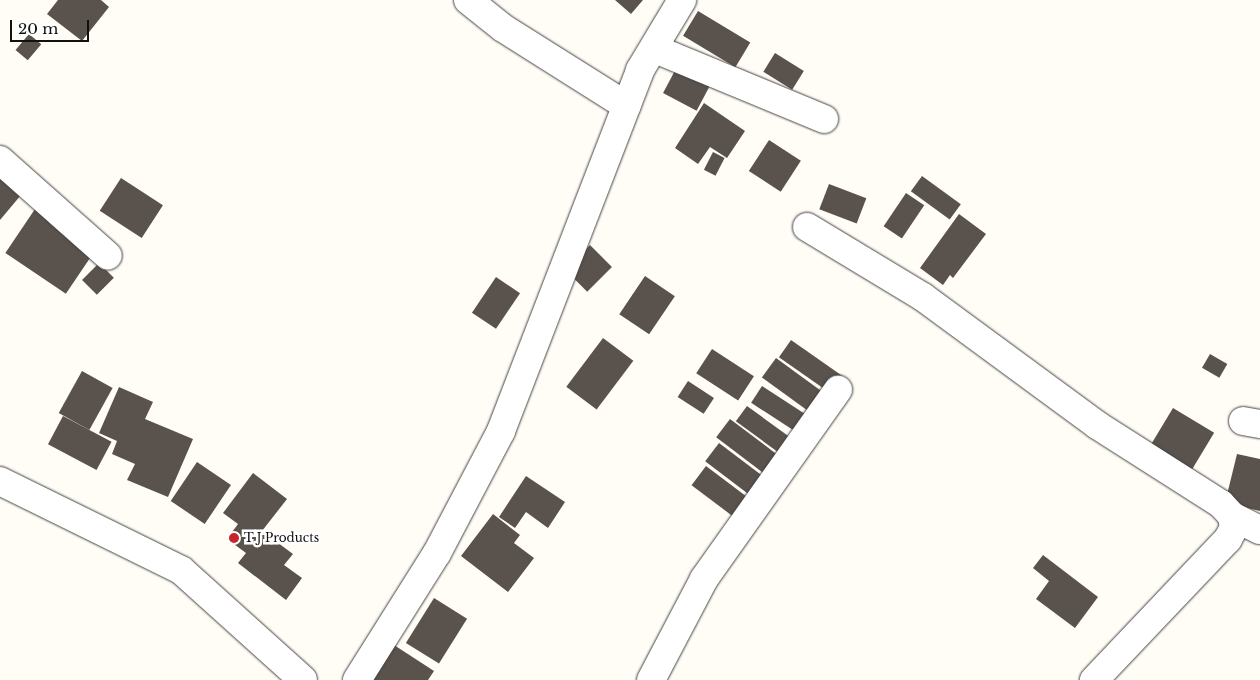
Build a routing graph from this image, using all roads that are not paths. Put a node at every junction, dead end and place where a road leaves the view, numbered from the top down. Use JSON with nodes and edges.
{"nodes":[{"id":1,"x":468,"y":0,"type":"edge"},
{"id":2,"x":682,"y":0,"type":"edge"},
{"id":3,"x":655,"y":49,"type":"junction"},
{"id":4,"x":627,"y":106,"type":"junction"},
{"id":5,"x":824,"y":119,"type":"dead end"},
{"id":6,"x":0,"y":160,"type":"edge"},
{"id":7,"x":807,"y":227,"type":"dead end"},
{"id":8,"x":108,"y":256,"type":"dead end"},
{"id":9,"x":838,"y":390,"type":"dead end"},
{"id":10,"x":0,"y":481,"type":"edge"},
{"id":11,"x":1232,"y":516,"type":"junction"},
{"id":12,"x":1260,"y":530,"type":"edge"},
{"id":13,"x":303,"y":680,"type":"edge"},
{"id":14,"x":358,"y":680,"type":"edge"},
{"id":15,"x":651,"y":680,"type":"edge"},
{"id":16,"x":1094,"y":680,"type":"edge"}],
"edges":[{"from":1,"to":4,"type":"street"},
{"from":2,"to":3,"type":"street"},
{"from":3,"to":4,"type":"street"},
{"from":3,"to":5,"type":"street"},
{"from":4,"to":14,"type":"street"},
{"from":6,"to":8,"type":"street"},
{"from":7,"to":11,"type":"street"},
{"from":9,"to":15,"type":"street"},
{"from":10,"to":13,"type":"street"},
{"from":11,"to":12,"type":"street"},
{"from":11,"to":16,"type":"street"}]}
